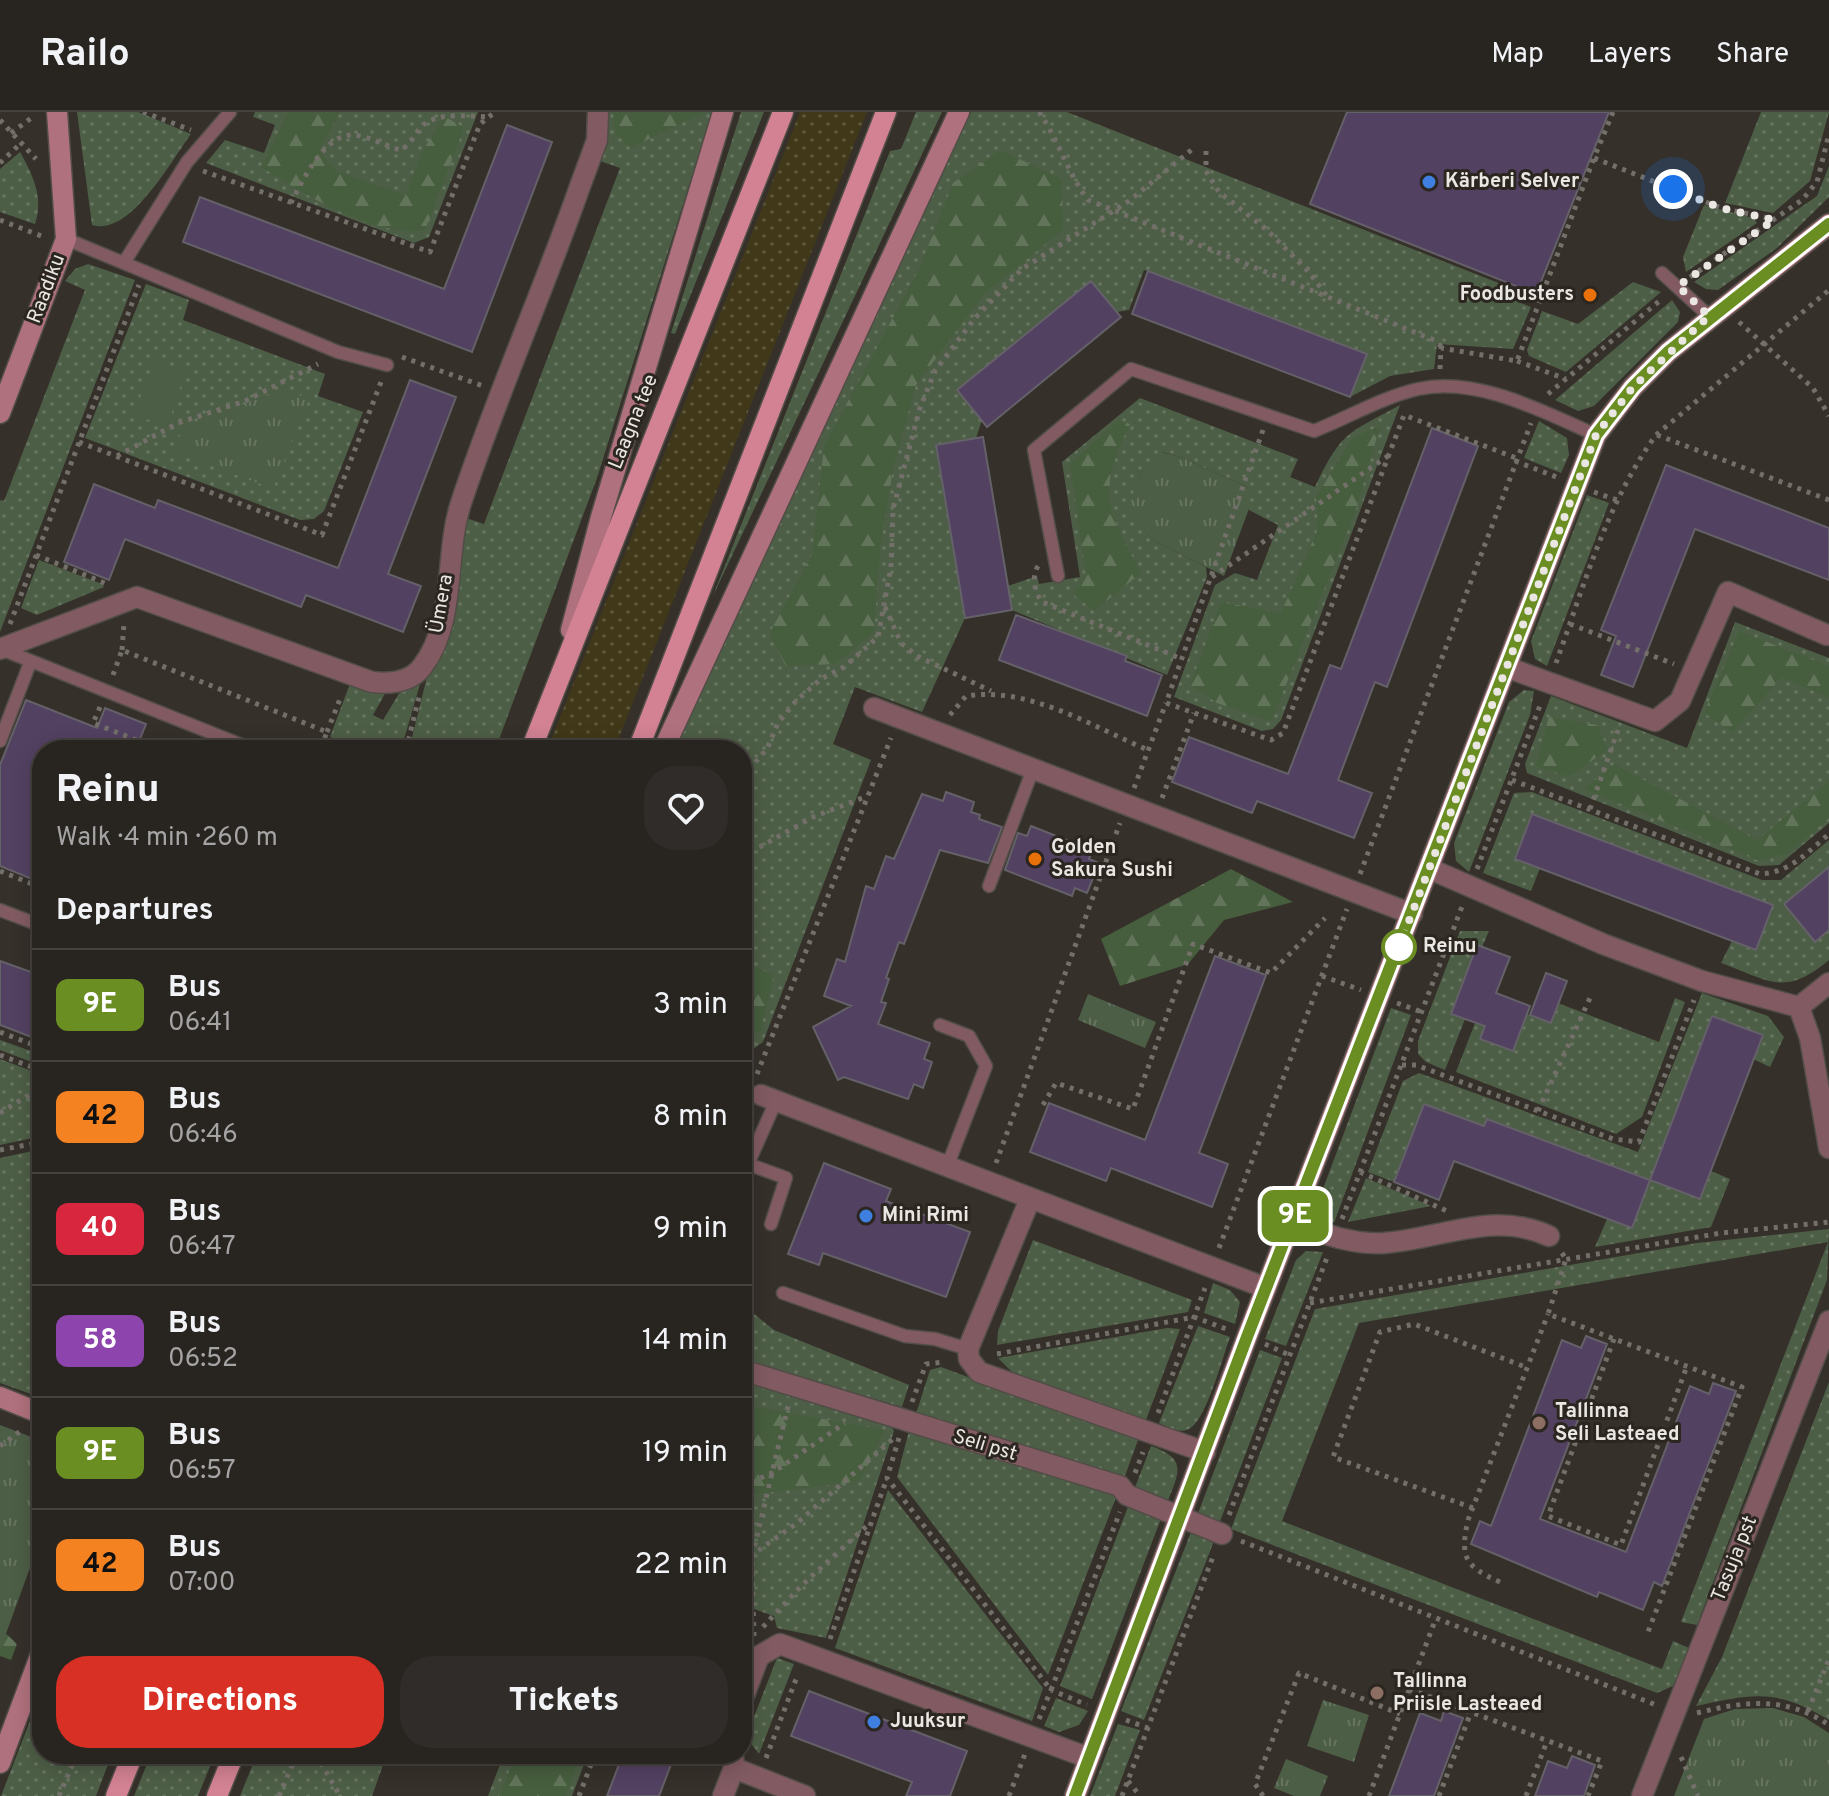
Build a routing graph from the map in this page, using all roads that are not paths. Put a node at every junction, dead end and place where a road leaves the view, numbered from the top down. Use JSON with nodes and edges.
{"nodes":[{"id":1,"x":57,"y":112,"type":"edge"},
{"id":2,"x":230,"y":112,"type":"edge"},
{"id":3,"x":598,"y":112,"type":"edge"},
{"id":4,"x":723,"y":112,"type":"edge"},
{"id":5,"x":783,"y":112,"type":"edge"},
{"id":6,"x":886,"y":112,"type":"edge"},
{"id":7,"x":959,"y":112,"type":"edge"},
{"id":8,"x":1829,"y":224,"type":"edge"},
{"id":9,"x":66,"y":239,"type":"junction"},
{"id":10,"x":125,"y":261,"type":"junction"},
{"id":11,"x":1662,"y":273,"type":"dead end"},
{"id":12,"x":1715,"y":312,"type":"junction"},
{"id":13,"x":387,"y":365,"type":"road end"},
{"id":14,"x":0,"y":413,"type":"edge"},
{"id":15,"x":1596,"y":435,"type":"junction"},
{"id":16,"x":1058,"y":576,"type":"dead end"},
{"id":17,"x":1827,"y":635,"type":"edge"},
{"id":18,"x":0,"y":649,"type":"edge"},
{"id":19,"x":30,"y":663,"type":"junction"},
{"id":20,"x":1506,"y":667,"type":"junction"},
{"id":21,"x":558,"y":680,"type":"junction"},
{"id":22,"x":874,"y":708,"type":"dead end"},
{"id":23,"x":228,"y":740,"type":"edge"},
{"id":24,"x":535,"y":740,"type":"edge"},
{"id":25,"x":642,"y":740,"type":"edge"},
{"id":26,"x":668,"y":740,"type":"edge"},
{"id":27,"x":0,"y":741,"type":"edge"},
{"id":28,"x":1033,"y":769,"type":"junction"},
{"id":29,"x":1430,"y":869,"type":"junction"},
{"id":30,"x":989,"y":886,"type":"dead end"},
{"id":31,"x":0,"y":910,"type":"edge"},
{"id":32,"x":1412,"y":914,"type":"junction"},
{"id":33,"x":32,"y":922,"type":"edge"},
{"id":34,"x":1829,"y":983,"type":"edge"},
{"id":35,"x":1799,"y":1007,"type":"junction"},
{"id":36,"x":940,"y":1025,"type":"dead end"},
{"id":37,"x":762,"y":1094,"type":"joint"},
{"id":38,"x":752,"y":1135,"type":"edge"},
{"id":39,"x":1829,"y":1148,"type":"edge"},
{"id":40,"x":752,"y":1166,"type":"edge"},
{"id":41,"x":947,"y":1167,"type":"junction"},
{"id":42,"x":1030,"y":1199,"type":"junction"},
{"id":43,"x":1293,"y":1223,"type":"junction"},
{"id":44,"x":771,"y":1224,"type":"dead end"},
{"id":45,"x":1549,"y":1236,"type":"road end"},
{"id":46,"x":1266,"y":1288,"type":"junction"},
{"id":47,"x":783,"y":1293,"type":"dead end"},
{"id":48,"x":1829,"y":1321,"type":"edge"},
{"id":49,"x":968,"y":1349,"type":"junction"},
{"id":50,"x":752,"y":1373,"type":"edge"},
{"id":51,"x":0,"y":1397,"type":"edge"},
{"id":52,"x":32,"y":1410,"type":"edge"},
{"id":53,"x":1205,"y":1452,"type":"junction"},
{"id":54,"x":1181,"y":1516,"type":"junction"},
{"id":55,"x":1222,"y":1534,"type":"road end"},
{"id":56,"x":752,"y":1675,"type":"edge"},
{"id":57,"x":32,"y":1678,"type":"edge"},
{"id":58,"x":1089,"y":1758,"type":"junction"},
{"id":59,"x":0,"y":1763,"type":"edge"},
{"id":60,"x":129,"y":1764,"type":"edge"},
{"id":61,"x":230,"y":1764,"type":"edge"},
{"id":62,"x":733,"y":1764,"type":"edge"},
{"id":63,"x":738,"y":1764,"type":"edge"},
{"id":64,"x":116,"y":1796,"type":"edge"},
{"id":65,"x":217,"y":1796,"type":"edge"},
{"id":66,"x":723,"y":1796,"type":"edge"},
{"id":67,"x":805,"y":1796,"type":"edge"},
{"id":68,"x":1075,"y":1796,"type":"edge"},
{"id":69,"x":1642,"y":1796,"type":"edge"}],
"edges":[{"from":1,"to":9,"type":"street","name":"Raadiku"},
{"from":2,"to":10,"type":"lane"},
{"from":3,"to":18,"type":"street","name":"Ümera"},
{"from":4,"to":21,"type":"street"},
{"from":5,"to":21,"type":"main road","name":"Laagna tee"},
{"from":6,"to":25,"type":"main road"},
{"from":7,"to":26,"type":"street"},
{"from":8,"to":12,"type":"street"},
{"from":9,"to":10,"type":"lane"},
{"from":9,"to":14,"type":"street","name":"Raadiku"},
{"from":10,"to":13,"type":"lane"},
{"from":11,"to":12,"type":"lane"},
{"from":12,"to":15,"type":"street"},
{"from":15,"to":16,"type":"lane"},
{"from":15,"to":20,"type":"street"},
{"from":17,"to":20,"type":"street"},
{"from":18,"to":19,"type":"lane"},
{"from":19,"to":23,"type":"lane"},
{"from":19,"to":27,"type":"lane"},
{"from":20,"to":29,"type":"street"},
{"from":21,"to":24,"type":"main road","name":"Laagna tee"},
{"from":22,"to":28,"type":"street"},
{"from":28,"to":30,"type":"lane"},
{"from":28,"to":32,"type":"street"},
{"from":29,"to":32,"type":"street"},
{"from":29,"to":35,"type":"street"},
{"from":31,"to":33,"type":"lane"},
{"from":32,"to":43,"type":"street"},
{"from":34,"to":35,"type":"street"},
{"from":35,"to":39,"type":"street"},
{"from":36,"to":41,"type":"lane"},
{"from":37,"to":38,"type":"lane"},
{"from":37,"to":41,"type":"street"},
{"from":40,"to":44,"type":"lane"},
{"from":41,"to":42,"type":"street"},
{"from":42,"to":46,"type":"street"},
{"from":42,"to":49,"type":"street"},
{"from":43,"to":45,"type":"street"},
{"from":43,"to":46,"type":"street"},
{"from":46,"to":53,"type":"street"},
{"from":47,"to":49,"type":"lane"},
{"from":48,"to":69,"type":"street","name":"Tasuja pst"},
{"from":49,"to":53,"type":"street"},
{"from":50,"to":54,"type":"street","name":"Seli pst"},
{"from":51,"to":52,"type":"street"},
{"from":53,"to":54,"type":"street"},
{"from":54,"to":55,"type":"street","name":"Seli pst"},
{"from":54,"to":58,"type":"street"},
{"from":56,"to":58,"type":"street"},
{"from":57,"to":59,"type":"street"},
{"from":58,"to":68,"type":"street"},
{"from":60,"to":64,"type":"main road"},
{"from":61,"to":65,"type":"main road"},
{"from":62,"to":66,"type":"street"},
{"from":63,"to":67,"type":"street"}]}
